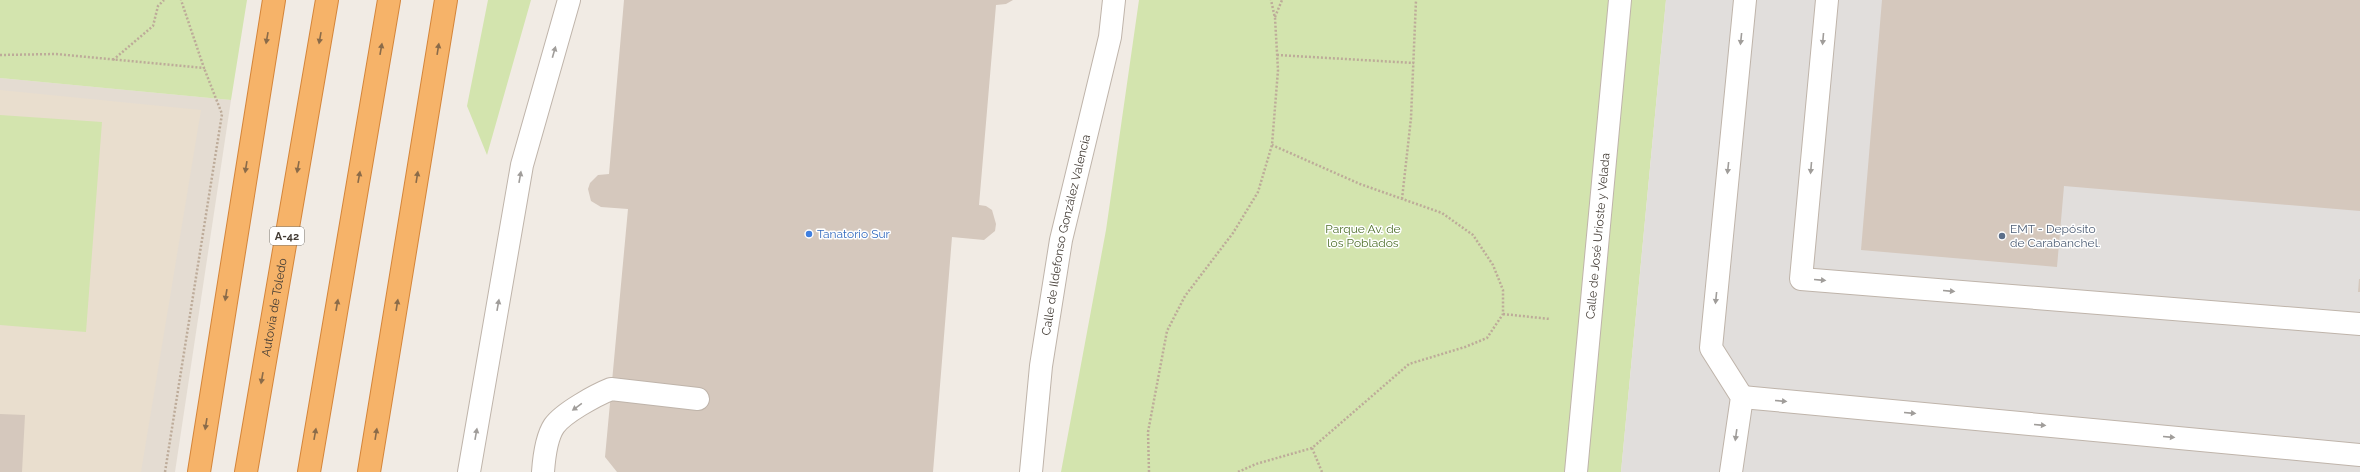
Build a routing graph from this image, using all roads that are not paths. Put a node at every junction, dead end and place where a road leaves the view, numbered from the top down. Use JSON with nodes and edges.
{"nodes":[{"id":1,"x":274,"y":0,"type":"edge"},
{"id":2,"x":327,"y":0,"type":"edge"},
{"id":3,"x":389,"y":0,"type":"edge"},
{"id":4,"x":446,"y":0,"type":"edge"},
{"id":5,"x":569,"y":0,"type":"edge"},
{"id":6,"x":1114,"y":0,"type":"edge"},
{"id":7,"x":1620,"y":0,"type":"edge"},
{"id":8,"x":1745,"y":0,"type":"edge"},
{"id":9,"x":1826,"y":0,"type":"edge"},
{"id":10,"x":2360,"y":324,"type":"edge"},
{"id":11,"x":1742,"y":397,"type":"junction"},
{"id":12,"x":698,"y":399,"type":"dead end"},
{"id":13,"x":2360,"y":455,"type":"edge"},
{"id":14,"x":199,"y":472,"type":"edge"},
{"id":15,"x":246,"y":472,"type":"edge"},
{"id":16,"x":309,"y":472,"type":"edge"},
{"id":17,"x":369,"y":472,"type":"edge"},
{"id":18,"x":469,"y":472,"type":"edge"},
{"id":19,"x":543,"y":472,"type":"edge"},
{"id":20,"x":1031,"y":472,"type":"edge"},
{"id":21,"x":1576,"y":472,"type":"edge"},
{"id":22,"x":1731,"y":472,"type":"edge"}],
"edges":[{"from":1,"to":14,"type":"highway","one_way":true},
{"from":2,"to":15,"type":"highway","name":"Autovía de Toledo","number":"A-42","one_way":true},
{"from":16,"to":3,"type":"highway","one_way":true},
{"from":17,"to":4,"type":"highway","one_way":true},
{"from":18,"to":5,"type":"street","one_way":true},
{"from":6,"to":20,"type":"street","name":"Calle de Ildefonso González Valencia"},
{"from":7,"to":21,"type":"street","name":"Calle de José Urioste y Velada"},
{"from":8,"to":11,"type":"street","one_way":true},
{"from":9,"to":10,"type":"street","one_way":true},
{"from":11,"to":13,"type":"street","one_way":true},
{"from":11,"to":22,"type":"street","one_way":true},
{"from":12,"to":19,"type":"street","one_way":true}]}
